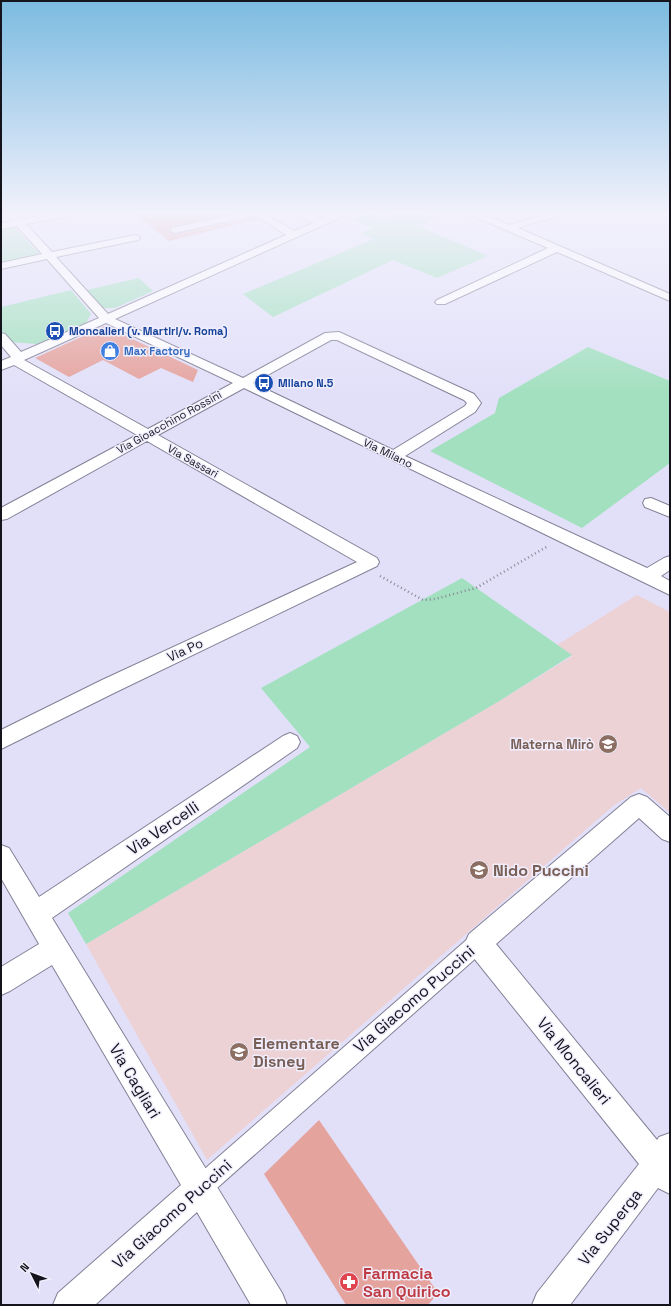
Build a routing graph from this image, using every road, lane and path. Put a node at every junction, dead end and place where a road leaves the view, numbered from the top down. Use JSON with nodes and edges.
{"nodes":[{"id":1,"x":64,"y":273,"type":"edge"},
{"id":2,"x":209,"y":273,"type":"edge"},
{"id":3,"x":503,"y":273,"type":"edge"},
{"id":4,"x":613,"y":273,"type":"edge"},
{"id":5,"x":670,"y":298,"type":"edge"},
{"id":6,"x":441,"y":302,"type":"dead end"},
{"id":7,"x":106,"y":319,"type":"junction"},
{"id":8,"x":1,"y":337,"type":"edge"},
{"id":9,"x":17,"y":359,"type":"junction"},
{"id":10,"x":1,"y":366,"type":"edge"},
{"id":11,"x":242,"y":382,"type":"junction"},
{"id":12,"x":146,"y":435,"type":"junction"},
{"id":13,"x":394,"y":456,"type":"junction"},
{"id":14,"x":651,"y":503,"type":"dead end"},
{"id":15,"x":670,"y":512,"type":"edge"},
{"id":16,"x":1,"y":515,"type":"edge"},
{"id":17,"x":564,"y":536,"type":"junction"},
{"id":18,"x":670,"y":562,"type":"edge"},
{"id":19,"x":366,"y":564,"type":"junction"},
{"id":20,"x":648,"y":576,"type":"junction"},
{"id":21,"x":670,"y":589,"type":"edge"},
{"id":22,"x":1,"y":740,"type":"edge"},
{"id":23,"x":290,"y":742,"type":"dead end"},
{"id":24,"x":670,"y":831,"type":"edge"},
{"id":25,"x":1,"y":856,"type":"edge"},
{"id":26,"x":36,"y":914,"type":"junction"},
{"id":27,"x":478,"y":943,"type":"junction"},
{"id":28,"x":56,"y":948,"type":"junction"},
{"id":29,"x":1,"y":982,"type":"edge"},
{"id":30,"x":666,"y":1164,"type":"edge"},
{"id":31,"x":200,"y":1188,"type":"junction"},
{"id":32,"x":70,"y":1305,"type":"edge"},
{"id":33,"x":270,"y":1305,"type":"edge"},
{"id":34,"x":549,"y":1305,"type":"edge"}],
"edges":[{"from":1,"to":7,"type":"street"},
{"from":2,"to":7,"type":"street"},
{"from":3,"to":6,"type":"street"},
{"from":4,"to":5,"type":"street"},
{"from":7,"to":9,"type":"street"},
{"from":7,"to":11,"type":"street","name":"Via Milano"},
{"from":8,"to":9,"type":"street","name":"Via Sassari"},
{"from":9,"to":10,"type":"street"},
{"from":9,"to":12,"type":"street","name":"Via Sassari"},
{"from":11,"to":12,"type":"street","name":"Via Gioacchino Rossini"},
{"from":11,"to":13,"type":"street","name":"Via Milano"},
{"from":11,"to":13,"type":"street","name":"Via Gioacchino Rossini"},
{"from":12,"to":16,"type":"street","name":"Via Gioacchino Rossini"},
{"from":12,"to":19,"type":"street","name":"Via Sassari"},
{"from":13,"to":17,"type":"street","name":"Via Milano"},
{"from":14,"to":15,"type":"street"},
{"from":17,"to":19,"type":"path"},
{"from":17,"to":20,"type":"street","name":"Via Milano"},
{"from":18,"to":20,"type":"street"},
{"from":19,"to":22,"type":"street","name":"Via Po"},
{"from":20,"to":21,"type":"street","name":"Via Milano"},
{"from":23,"to":26,"type":"street","name":"Via Vercelli"},
{"from":24,"to":27,"type":"street","name":"Via Giacomo Puccini"},
{"from":25,"to":26,"type":"street","name":"Via Cagliari"},
{"from":26,"to":28,"type":"street","name":"Via Cagliari"},
{"from":27,"to":30,"type":"street","name":"Via Moncalieri"},
{"from":27,"to":31,"type":"street","name":"Via Giacomo Puccini"},
{"from":28,"to":29,"type":"street"},
{"from":28,"to":31,"type":"street","name":"Via Cagliari"},
{"from":30,"to":34,"type":"street","name":"Via Superga"},
{"from":31,"to":32,"type":"street","name":"Via Giacomo Puccini"},
{"from":31,"to":33,"type":"street","name":"Via Cagliari"}]}
